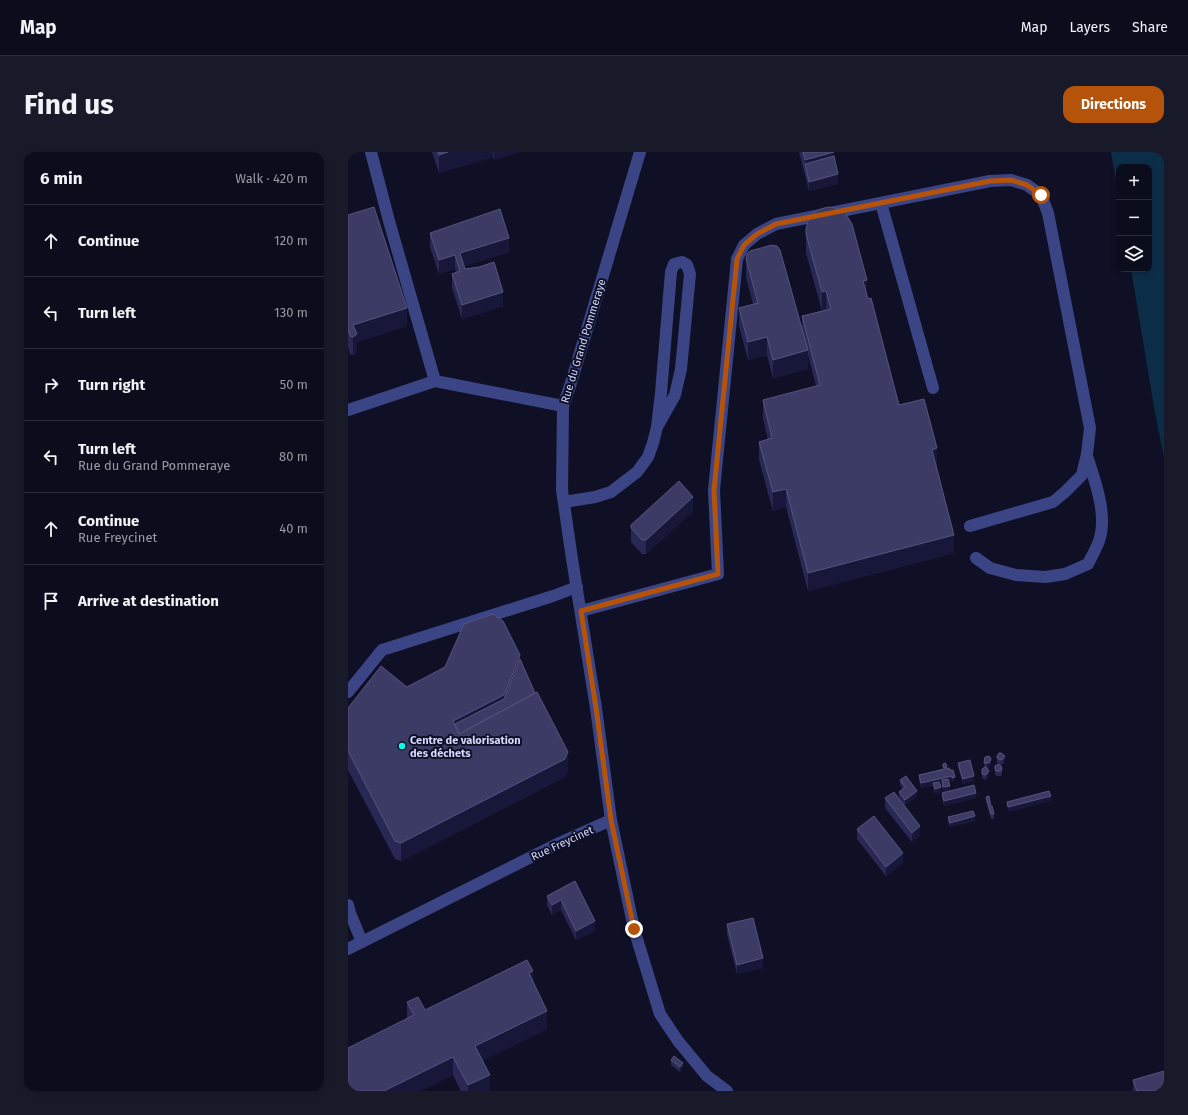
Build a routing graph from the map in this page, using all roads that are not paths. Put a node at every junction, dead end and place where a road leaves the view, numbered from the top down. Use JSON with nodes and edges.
{"nodes":[{"id":1,"x":370,"y":152,"type":"edge"},
{"id":2,"x":640,"y":152,"type":"edge"},
{"id":3,"x":881,"y":203,"type":"junction"},
{"id":4,"x":435,"y":381,"type":"junction"},
{"id":5,"x":933,"y":388,"type":"dead end"},
{"id":6,"x":563,"y":406,"type":"junction"},
{"id":7,"x":348,"y":410,"type":"edge"},
{"id":8,"x":656,"y":427,"type":"junction"},
{"id":9,"x":1087,"y":454,"type":"junction"},
{"id":10,"x":564,"y":502,"type":"junction"},
{"id":11,"x":970,"y":526,"type":"dead end"},
{"id":12,"x":976,"y":558,"type":"dead end"},
{"id":13,"x":577,"y":587,"type":"junction"},
{"id":14,"x":581,"y":611,"type":"junction"},
{"id":15,"x":348,"y":692,"type":"edge"},
{"id":16,"x":611,"y":820,"type":"junction"},
{"id":17,"x":348,"y":905,"type":"edge"},
{"id":18,"x":362,"y":942,"type":"junction"},
{"id":19,"x":348,"y":949,"type":"edge"},
{"id":20,"x":728,"y":1091,"type":"edge"}],
"edges":[{"from":1,"to":4,"type":"street"},
{"from":2,"to":6,"type":"street","name":"Rue du Grand Pommeraye"},
{"from":3,"to":5,"type":"street"},
{"from":3,"to":9,"type":"street"},
{"from":3,"to":14,"type":"street"},
{"from":4,"to":6,"type":"street"},
{"from":4,"to":7,"type":"street"},
{"from":6,"to":10,"type":"street","name":"Rue du Grand Pommeraye"},
{"from":8,"to":8,"type":"street"},
{"from":8,"to":10,"type":"street"},
{"from":9,"to":11,"type":"street"},
{"from":9,"to":12,"type":"street"},
{"from":10,"to":13,"type":"street","name":"Rue du Grand Pommeraye"},
{"from":13,"to":14,"type":"street","name":"Rue du Grand Pommeraye"},
{"from":13,"to":15,"type":"street"},
{"from":14,"to":16,"type":"street","name":"Rue du Grand Pommeraye"},
{"from":16,"to":18,"type":"street","name":"Rue Freycinet"},
{"from":16,"to":20,"type":"street"},
{"from":17,"to":18,"type":"street"},
{"from":18,"to":19,"type":"street","name":"Rue Freycinet"}]}
